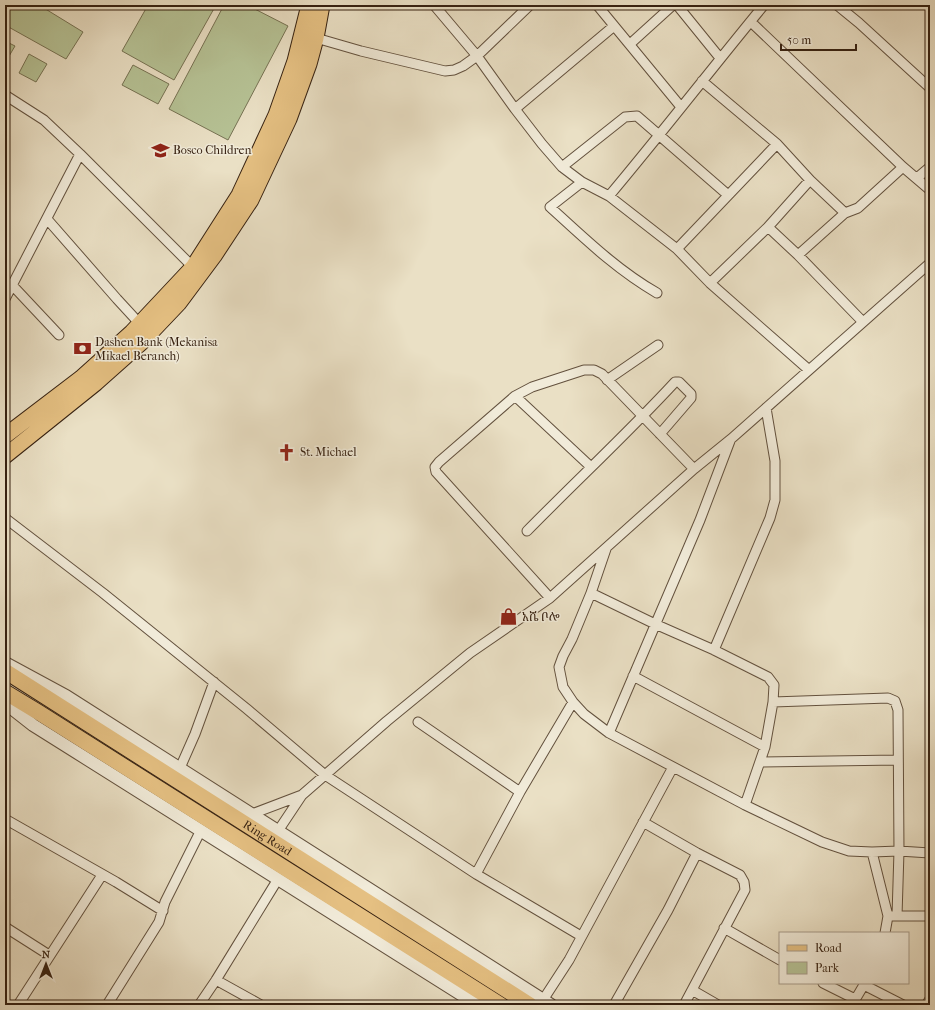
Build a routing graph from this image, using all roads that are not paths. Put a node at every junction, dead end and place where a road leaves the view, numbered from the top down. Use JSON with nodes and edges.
{"nodes":[{"id":1,"x":309,"y":5,"type":"edge"},
{"id":2,"x":322,"y":5,"type":"edge"},
{"id":3,"x":434,"y":5,"type":"edge"},
{"id":4,"x":530,"y":5,"type":"edge"},
{"id":5,"x":597,"y":5,"type":"edge"},
{"id":6,"x":673,"y":5,"type":"edge"},
{"id":7,"x":676,"y":5,"type":"edge"},
{"id":8,"x":764,"y":5,"type":"edge"},
{"id":9,"x":837,"y":5,"type":"edge"},
{"id":10,"x":751,"y":22,"type":"junction"},
{"id":11,"x":614,"y":26,"type":"junction"},
{"id":12,"x":316,"y":38,"type":"junction"},
{"id":13,"x":630,"y":44,"type":"junction"},
{"id":14,"x":477,"y":56,"type":"junction"},
{"id":15,"x":720,"y":58,"type":"junction"},
{"id":16,"x":702,"y":81,"type":"junction"},
{"id":17,"x":930,"y":88,"type":"edge"},
{"id":18,"x":5,"y":94,"type":"edge"},
{"id":19,"x":681,"y":107,"type":"junction"},
{"id":20,"x":515,"y":109,"type":"junction"},
{"id":21,"x":660,"y":135,"type":"junction"},
{"id":22,"x":776,"y":144,"type":"junction"},
{"id":23,"x":80,"y":154,"type":"junction"},
{"id":24,"x":562,"y":167,"type":"junction"},
{"id":25,"x":903,"y":167,"type":"junction"},
{"id":26,"x":930,"y":167,"type":"edge"},
{"id":27,"x":918,"y":178,"type":"junction"},
{"id":28,"x":810,"y":180,"type":"junction"},
{"id":29,"x":582,"y":182,"type":"junction"},
{"id":30,"x":930,"y":190,"type":"edge"},
{"id":31,"x":728,"y":195,"type":"junction"},
{"id":32,"x":609,"y":196,"type":"junction"},
{"id":33,"x":844,"y":213,"type":"junction"},
{"id":34,"x":47,"y":219,"type":"junction"},
{"id":35,"x":768,"y":227,"type":"junction"},
{"id":36,"x":677,"y":249,"type":"junction"},
{"id":37,"x":798,"y":255,"type":"junction"},
{"id":38,"x":930,"y":263,"type":"edge"},
{"id":39,"x":194,"y":267,"type":"junction"},
{"id":40,"x":710,"y":283,"type":"junction"},
{"id":41,"x":13,"y":286,"type":"junction"},
{"id":42,"x":657,"y":293,"type":"dead end"},
{"id":43,"x":173,"y":298,"type":"junction"},
{"id":44,"x":5,"y":299,"type":"edge"},
{"id":45,"x":863,"y":322,"type":"junction"},
{"id":46,"x":140,"y":324,"type":"junction"},
{"id":47,"x":59,"y":335,"type":"dead end"},
{"id":48,"x":658,"y":344,"type":"dead end"},
{"id":49,"x":809,"y":370,"type":"junction"},
{"id":50,"x":607,"y":380,"type":"junction"},
{"id":51,"x":515,"y":396,"type":"junction"},
{"id":52,"x":766,"y":408,"type":"junction"},
{"id":53,"x":643,"y":417,"type":"junction"},
{"id":54,"x":660,"y":434,"type":"junction"},
{"id":55,"x":5,"y":436,"type":"edge"},
{"id":56,"x":730,"y":439,"type":"junction"},
{"id":57,"x":5,"y":456,"type":"edge"},
{"id":58,"x":591,"y":467,"type":"junction"},
{"id":59,"x":694,"y":469,"type":"junction"},
{"id":60,"x":5,"y":518,"type":"edge"},
{"id":61,"x":528,"y":531,"type":"dead end"},
{"id":62,"x":606,"y":548,"type":"junction"},
{"id":63,"x":591,"y":593,"type":"junction"},
{"id":64,"x":550,"y":598,"type":"junction"},
{"id":65,"x":655,"y":624,"type":"junction"},
{"id":66,"x":714,"y":650,"type":"junction"},
{"id":67,"x":5,"y":663,"type":"edge"},
{"id":68,"x":5,"y":671,"type":"edge"},
{"id":69,"x":633,"y":676,"type":"junction"},
{"id":70,"x":214,"y":682,"type":"junction"},
{"id":71,"x":5,"y":692,"type":"edge"},
{"id":72,"x":574,"y":702,"type":"junction"},
{"id":73,"x":773,"y":702,"type":"junction"},
{"id":74,"x":5,"y":703,"type":"edge"},
{"id":75,"x":418,"y":722,"type":"dead end"},
{"id":76,"x":609,"y":733,"type":"junction"},
{"id":77,"x":765,"y":747,"type":"junction"},
{"id":78,"x":898,"y":760,"type":"junction"},
{"id":79,"x":760,"y":762,"type":"junction"},
{"id":80,"x":672,"y":766,"type":"junction"},
{"id":81,"x":180,"y":768,"type":"junction"},
{"id":82,"x":325,"y":775,"type":"junction"},
{"id":83,"x":520,"y":792,"type":"junction"},
{"id":84,"x":302,"y":795,"type":"junction"},
{"id":85,"x":745,"y":805,"type":"junction"},
{"id":86,"x":252,"y":814,"type":"junction"},
{"id":87,"x":5,"y":819,"type":"edge"},
{"id":88,"x":643,"y":822,"type":"junction"},
{"id":89,"x":201,"y":830,"type":"junction"},
{"id":90,"x":278,"y":831,"type":"junction"},
{"id":91,"x":899,"y":851,"type":"junction"},
{"id":92,"x":872,"y":852,"type":"junction"},
{"id":93,"x":696,"y":853,"type":"junction"},
{"id":94,"x":930,"y":853,"type":"edge"},
{"id":95,"x":476,"y":874,"type":"junction"},
{"id":96,"x":102,"y":875,"type":"junction"},
{"id":97,"x":278,"y":879,"type":"junction"},
{"id":98,"x":163,"y":911,"type":"junction"},
{"id":99,"x":893,"y":916,"type":"junction"},
{"id":100,"x":930,"y":916,"type":"edge"},
{"id":101,"x":5,"y":927,"type":"edge"},
{"id":102,"x":724,"y":928,"type":"junction"},
{"id":103,"x":885,"y":932,"type":"edge"},
{"id":104,"x":581,"y":936,"type":"junction"},
{"id":105,"x":49,"y":955,"type":"junction"},
{"id":106,"x":779,"y":959,"type":"edge"},
{"id":107,"x":216,"y":980,"type":"junction"},
{"id":108,"x":825,"y":984,"type":"edge"},
{"id":109,"x":865,"y":984,"type":"edge"},
{"id":110,"x":692,"y":990,"type":"junction"},
{"id":111,"x":930,"y":999,"type":"edge"},
{"id":112,"x":853,"y":1002,"type":"edge"},
{"id":113,"x":541,"y":1003,"type":"edge"},
{"id":114,"x":18,"y":1005,"type":"edge"},
{"id":115,"x":107,"y":1005,"type":"edge"},
{"id":116,"x":199,"y":1005,"type":"edge"},
{"id":117,"x":261,"y":1005,"type":"edge"},
{"id":118,"x":478,"y":1005,"type":"edge"},
{"id":119,"x":501,"y":1005,"type":"edge"},
{"id":120,"x":614,"y":1005,"type":"edge"},
{"id":121,"x":684,"y":1005,"type":"edge"},
{"id":122,"x":718,"y":1005,"type":"edge"},
{"id":123,"x":903,"y":1005,"type":"edge"},
{"id":124,"x":926,"y":1005,"type":"edge"}],
"edges":[{"from":1,"to":39,"type":"main road"},
{"from":2,"to":12,"type":"main road"},
{"from":3,"to":14,"type":"street"},
{"from":4,"to":14,"type":"street"},
{"from":5,"to":11,"type":"street"},
{"from":6,"to":13,"type":"street"},
{"from":7,"to":15,"type":"street"},
{"from":8,"to":10,"type":"street"},
{"from":9,"to":17,"type":"street"},
{"from":10,"to":15,"type":"street"},
{"from":10,"to":25,"type":"street"},
{"from":11,"to":13,"type":"street"},
{"from":11,"to":20,"type":"street"},
{"from":12,"to":14,"type":"street"},
{"from":12,"to":43,"type":"main road"},
{"from":13,"to":19,"type":"street"},
{"from":14,"to":20,"type":"street"},
{"from":15,"to":16,"type":"street"},
{"from":16,"to":19,"type":"street"},
{"from":16,"to":22,"type":"street"},
{"from":18,"to":23,"type":"street"},
{"from":19,"to":21,"type":"street"},
{"from":20,"to":24,"type":"street"},
{"from":21,"to":24,"type":"street"},
{"from":21,"to":31,"type":"street"},
{"from":21,"to":32,"type":"street"},
{"from":22,"to":28,"type":"street"},
{"from":22,"to":31,"type":"street"},
{"from":23,"to":34,"type":"street"},
{"from":23,"to":39,"type":"street"},
{"from":24,"to":29,"type":"street"},
{"from":25,"to":27,"type":"street"},
{"from":25,"to":33,"type":"street"},
{"from":26,"to":27,"type":"street"},
{"from":27,"to":30,"type":"street"},
{"from":28,"to":33,"type":"street"},
{"from":28,"to":35,"type":"street"},
{"from":29,"to":32,"type":"street"},
{"from":29,"to":42,"type":"street"},
{"from":31,"to":36,"type":"street"},
{"from":32,"to":36,"type":"street"},
{"from":33,"to":37,"type":"street"},
{"from":34,"to":41,"type":"street"},
{"from":34,"to":46,"type":"street"},
{"from":35,"to":37,"type":"street"},
{"from":35,"to":40,"type":"street"},
{"from":36,"to":40,"type":"street"},
{"from":37,"to":45,"type":"street"},
{"from":38,"to":45,"type":"street"},
{"from":39,"to":43,"type":"main road"},
{"from":40,"to":49,"type":"street"},
{"from":41,"to":44,"type":"street"},
{"from":41,"to":47,"type":"street"},
{"from":43,"to":46,"type":"main road"},
{"from":43,"to":57,"type":"main road"},
{"from":45,"to":49,"type":"street"},
{"from":46,"to":55,"type":"main road"},
{"from":48,"to":50,"type":"street"},
{"from":49,"to":52,"type":"street"},
{"from":50,"to":51,"type":"street"},
{"from":50,"to":53,"type":"street"},
{"from":51,"to":58,"type":"street"},
{"from":51,"to":64,"type":"street"},
{"from":52,"to":56,"type":"street"},
{"from":52,"to":66,"type":"street"},
{"from":53,"to":54,"type":"street"},
{"from":53,"to":54,"type":"street"},
{"from":53,"to":58,"type":"street"},
{"from":54,"to":59,"type":"street"},
{"from":56,"to":59,"type":"street"},
{"from":56,"to":65,"type":"street"},
{"from":58,"to":61,"type":"street"},
{"from":59,"to":62,"type":"street"},
{"from":60,"to":70,"type":"street"},
{"from":62,"to":63,"type":"street"},
{"from":62,"to":64,"type":"street"},
{"from":63,"to":65,"type":"street"},
{"from":63,"to":72,"type":"street"},
{"from":64,"to":82,"type":"street"},
{"from":65,"to":66,"type":"street"},
{"from":65,"to":69,"type":"street"},
{"from":66,"to":73,"type":"street"},
{"from":67,"to":81,"type":"street"},
{"from":68,"to":113,"type":"main road","name":"Ring Road"},
{"from":69,"to":76,"type":"street"},
{"from":69,"to":77,"type":"street"},
{"from":70,"to":81,"type":"street"},
{"from":70,"to":82,"type":"street"},
{"from":71,"to":119,"type":"main road","name":"Ring Road"},
{"from":72,"to":76,"type":"street"},
{"from":72,"to":83,"type":"street"},
{"from":73,"to":77,"type":"street"},
{"from":73,"to":78,"type":"street"},
{"from":74,"to":89,"type":"street"},
{"from":75,"to":83,"type":"street"},
{"from":76,"to":80,"type":"street"},
{"from":77,"to":79,"type":"street"},
{"from":78,"to":79,"type":"street"},
{"from":78,"to":91,"type":"street"},
{"from":79,"to":85,"type":"street"},
{"from":80,"to":85,"type":"street"},
{"from":80,"to":88,"type":"street"},
{"from":81,"to":86,"type":"street"},
{"from":82,"to":84,"type":"street"},
{"from":82,"to":95,"type":"street"},
{"from":83,"to":95,"type":"street"},
{"from":84,"to":86,"type":"street"},
{"from":84,"to":90,"type":"street"},
{"from":85,"to":92,"type":"street"},
{"from":86,"to":90,"type":"street"},
{"from":87,"to":96,"type":"street"},
{"from":88,"to":93,"type":"street"},
{"from":88,"to":104,"type":"street"},
{"from":89,"to":97,"type":"street"},
{"from":89,"to":98,"type":"street"},
{"from":90,"to":113,"type":"street"},
{"from":91,"to":92,"type":"street"},
{"from":91,"to":94,"type":"street"},
{"from":91,"to":99,"type":"street"},
{"from":92,"to":99,"type":"street"},
{"from":93,"to":102,"type":"street"},
{"from":93,"to":120,"type":"street"},
{"from":95,"to":104,"type":"street"},
{"from":96,"to":98,"type":"street"},
{"from":96,"to":105,"type":"street"},
{"from":97,"to":107,"type":"street"},
{"from":97,"to":118,"type":"street"},
{"from":98,"to":115,"type":"street"},
{"from":99,"to":100,"type":"street"},
{"from":99,"to":103,"type":"street"},
{"from":101,"to":105,"type":"street"},
{"from":102,"to":106,"type":"street"},
{"from":102,"to":110,"type":"street"},
{"from":104,"to":113,"type":"street"},
{"from":105,"to":114,"type":"street"},
{"from":107,"to":116,"type":"street"},
{"from":107,"to":117,"type":"street"},
{"from":108,"to":112,"type":"street"},
{"from":109,"to":112,"type":"street"},
{"from":109,"to":123,"type":"street"},
{"from":110,"to":121,"type":"street"},
{"from":110,"to":122,"type":"street"},
{"from":111,"to":124,"type":"street"}]}
